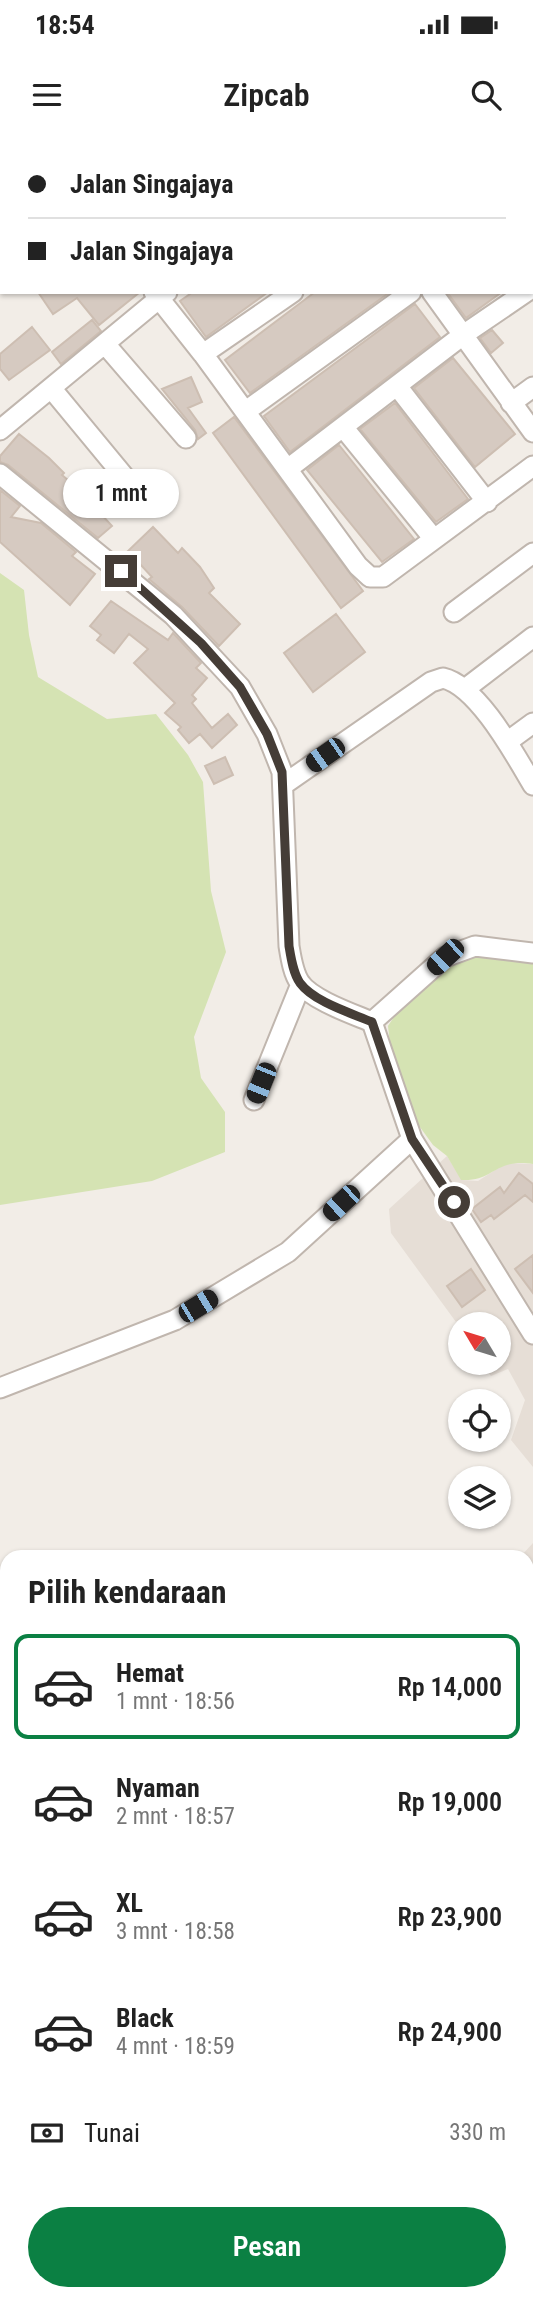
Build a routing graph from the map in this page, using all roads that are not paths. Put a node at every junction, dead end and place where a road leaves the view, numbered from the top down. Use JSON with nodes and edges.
{"nodes":[{"id":1,"x":160,"y":294,"type":"edge"},
{"id":2,"x":290,"y":294,"type":"edge"},
{"id":3,"x":408,"y":294,"type":"edge"},
{"id":4,"x":433,"y":294,"type":"edge"},
{"id":5,"x":523,"y":294,"type":"edge"},
{"id":6,"x":463,"y":335,"type":"junction"},
{"id":7,"x":105,"y":344,"type":"junction"},
{"id":8,"x":204,"y":354,"type":"junction"},
{"id":9,"x":397,"y":386,"type":"junction"},
{"id":10,"x":533,"y":387,"type":"edge"},
{"id":11,"x":51,"y":388,"type":"junction"},
{"id":12,"x":511,"y":403,"type":"junction"},
{"id":13,"x":246,"y":411,"type":"junction"},
{"id":14,"x":343,"y":427,"type":"junction"},
{"id":15,"x":0,"y":430,"type":"edge"},
{"id":16,"x":533,"y":432,"type":"edge"},
{"id":17,"x":186,"y":438,"type":"dead end"},
{"id":18,"x":533,"y":466,"type":"edge"},
{"id":19,"x":289,"y":468,"type":"junction"},
{"id":20,"x":0,"y":474,"type":"edge"},
{"id":21,"x":132,"y":486,"type":"dead end"},
{"id":22,"x":487,"y":502,"type":"junction"},
{"id":23,"x":434,"y":539,"type":"junction"},
{"id":24,"x":533,"y":553,"type":"edge"},
{"id":25,"x":454,"y":612,"type":"dead end"},
{"id":26,"x":533,"y":638,"type":"edge"},
{"id":27,"x":465,"y":689,"type":"junction"},
{"id":28,"x":533,"y":723,"type":"edge"},
{"id":29,"x":507,"y":742,"type":"junction"},
{"id":30,"x":283,"y":785,"type":"junction"},
{"id":31,"x":533,"y":785,"type":"edge"},
{"id":32,"x":533,"y":953,"type":"edge"},
{"id":33,"x":301,"y":984,"type":"junction"},
{"id":34,"x":372,"y":1022,"type":"junction"},
{"id":35,"x":254,"y":1100,"type":"dead end"},
{"id":36,"x":412,"y":1139,"type":"junction"},
{"id":37,"x":533,"y":1334,"type":"edge"},
{"id":38,"x":0,"y":1388,"type":"edge"}],
"edges":[{"from":1,"to":7,"type":"street"},
{"from":1,"to":8,"type":"street"},
{"from":2,"to":8,"type":"street"},
{"from":3,"to":13,"type":"street"},
{"from":4,"to":6,"type":"street"},
{"from":5,"to":6,"type":"street"},
{"from":6,"to":9,"type":"street"},
{"from":6,"to":12,"type":"street"},
{"from":7,"to":11,"type":"street"},
{"from":7,"to":17,"type":"street"},
{"from":8,"to":13,"type":"street"},
{"from":9,"to":14,"type":"street"},
{"from":9,"to":22,"type":"street"},
{"from":10,"to":12,"type":"street"},
{"from":11,"to":15,"type":"street"},
{"from":11,"to":21,"type":"street"},
{"from":12,"to":16,"type":"street"},
{"from":13,"to":19,"type":"street"},
{"from":14,"to":19,"type":"street"},
{"from":14,"to":23,"type":"street"},
{"from":18,"to":22,"type":"street"},
{"from":19,"to":23,"type":"street"},
{"from":20,"to":30,"type":"street"},
{"from":22,"to":23,"type":"street"},
{"from":24,"to":25,"type":"street"},
{"from":26,"to":27,"type":"street"},
{"from":27,"to":29,"type":"street"},
{"from":27,"to":30,"type":"street"},
{"from":28,"to":29,"type":"street"},
{"from":29,"to":31,"type":"street"},
{"from":30,"to":33,"type":"street"},
{"from":32,"to":34,"type":"street"},
{"from":33,"to":34,"type":"street"},
{"from":33,"to":35,"type":"street"},
{"from":34,"to":36,"type":"street"},
{"from":36,"to":37,"type":"street"},
{"from":36,"to":38,"type":"street"}]}
